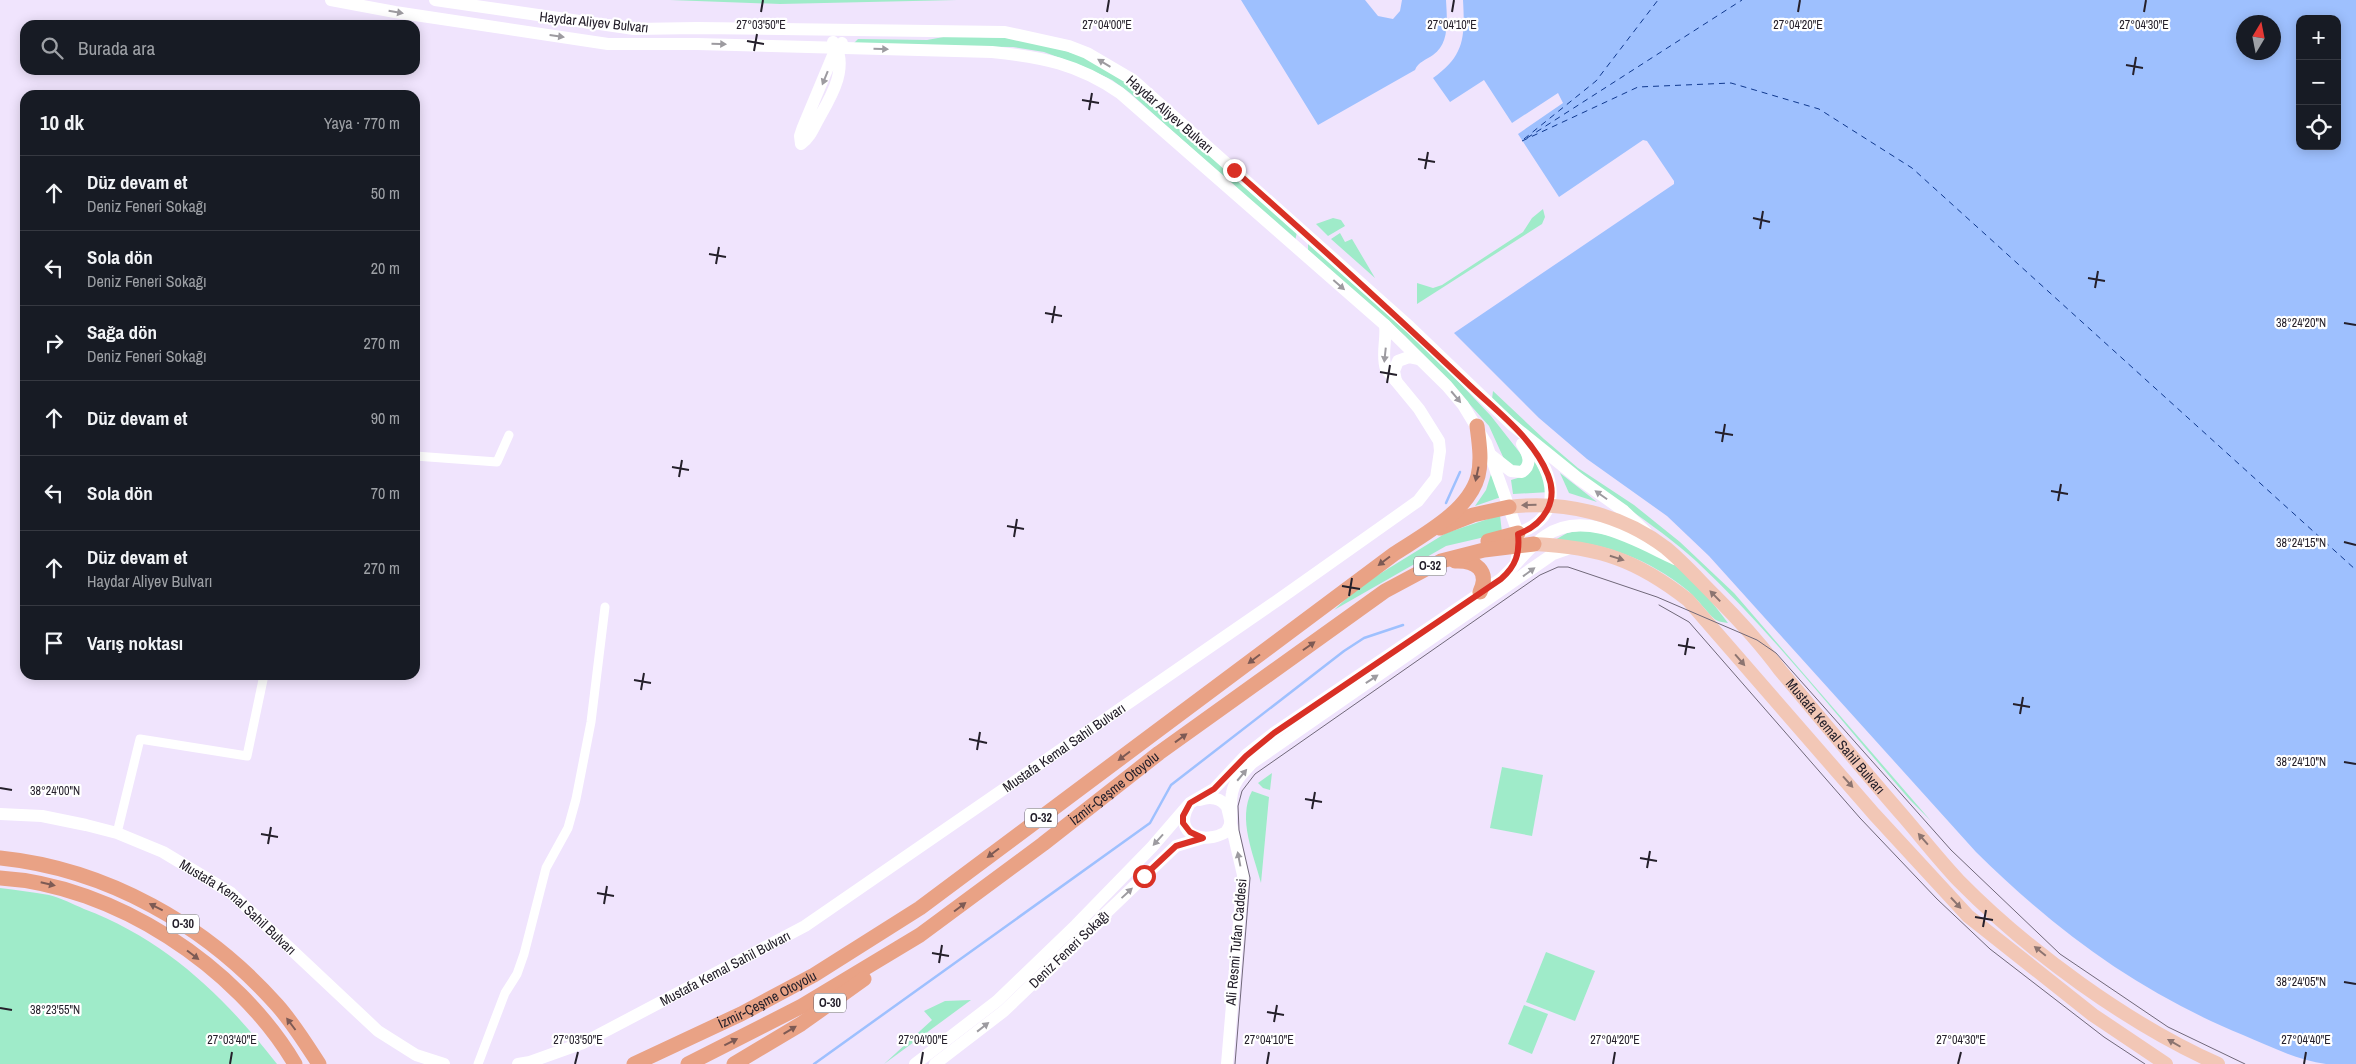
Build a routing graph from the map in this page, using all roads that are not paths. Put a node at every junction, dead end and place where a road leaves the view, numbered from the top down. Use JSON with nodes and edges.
{"nodes":[{"id":1,"x":331,"y":0,"type":"edge"},
{"id":2,"x":434,"y":0,"type":"edge"},
{"id":3,"x":697,"y":28,"type":"junction"},
{"id":4,"x":814,"y":30,"type":"junction"},
{"id":5,"x":937,"y":32,"type":"junction"},
{"id":6,"x":697,"y":44,"type":"junction"},
{"id":7,"x":836,"y":48,"type":"junction"},
{"id":8,"x":1385,"y":324,"type":"junction"},
{"id":9,"x":1419,"y":359,"type":"junction"},
{"id":10,"x":1396,"y":381,"type":"junction"},
{"id":11,"x":1511,"y":424,"type":"junction"},
{"id":12,"x":1477,"y":426,"type":"junction"},
{"id":13,"x":508,"y":435,"type":"dead end"},
{"id":14,"x":420,"y":456,"type":"edge"},
{"id":15,"x":1492,"y":456,"type":"junction"},
{"id":16,"x":1550,"y":506,"type":"junction"},
{"id":17,"x":1508,"y":507,"type":"junction"},
{"id":18,"x":1425,"y":534,"type":"junction"},
{"id":19,"x":1652,"y":537,"type":"junction"},
{"id":20,"x":1518,"y":539,"type":"junction"},
{"id":21,"x":1534,"y":544,"type":"junction"},
{"id":22,"x":1570,"y":548,"type":"junction"},
{"id":23,"x":1441,"y":561,"type":"junction"},
{"id":24,"x":1516,"y":562,"type":"junction"},
{"id":25,"x":1681,"y":562,"type":"junction"},
{"id":26,"x":1485,"y":596,"type":"junction"},
{"id":27,"x":605,"y":607,"type":"dead end"},
{"id":28,"x":263,"y":680,"type":"edge"},
{"id":29,"x":1190,"y":803,"type":"junction"},
{"id":30,"x":0,"y":814,"type":"edge"},
{"id":31,"x":1232,"y":821,"type":"junction"},
{"id":32,"x":117,"y":833,"type":"junction"},
{"id":33,"x":1203,"y":838,"type":"junction"},
{"id":34,"x":0,"y":858,"type":"edge"},
{"id":35,"x":0,"y":878,"type":"edge"},
{"id":36,"x":920,"y":935,"type":"junction"},
{"id":37,"x":296,"y":1064,"type":"edge"},
{"id":38,"x":319,"y":1064,"type":"edge"},
{"id":39,"x":444,"y":1064,"type":"edge"},
{"id":40,"x":478,"y":1064,"type":"edge"},
{"id":41,"x":518,"y":1064,"type":"edge"},
{"id":42,"x":634,"y":1064,"type":"edge"},
{"id":43,"x":688,"y":1064,"type":"edge"},
{"id":44,"x":734,"y":1064,"type":"edge"},
{"id":45,"x":915,"y":1064,"type":"edge"},
{"id":46,"x":935,"y":1064,"type":"edge"},
{"id":47,"x":1227,"y":1064,"type":"edge"},
{"id":48,"x":2166,"y":1064,"type":"edge"},
{"id":49,"x":2218,"y":1064,"type":"edge"}],
"edges":[{"from":1,"to":6,"type":"main road","name":"Haydar Aliyev Bulvarı","one_way":true},
{"from":2,"to":3,"type":"main road","name":"Haydar Aliyev Bulvarı"},
{"from":3,"to":4,"type":"main road","name":"Haydar Aliyev Bulvarı"},
{"from":3,"to":6,"type":"main road"},
{"from":4,"to":5,"type":"main road","name":"Haydar Aliyev Bulvarı"},
{"from":4,"to":7,"type":"main road"},
{"from":5,"to":7,"type":"main road"},
{"from":11,"to":5,"type":"main road","name":"Haydar Aliyev Bulvarı","one_way":true},
{"from":6,"to":7,"type":"main road","name":"Haydar Aliyev Bulvarı","one_way":true},
{"from":7,"to":7,"type":"main road","one_way":true},
{"from":7,"to":8,"type":"main road","name":"Haydar Aliyev Bulvarı","one_way":true},
{"from":8,"to":9,"type":"main road","name":"Haydar Aliyev Bulvarı"},
{"from":8,"to":10,"type":"main road","name":"Mustafa Kemal Sahil Bulvarı","one_way":true},
{"from":9,"to":10,"type":"main road"},
{"from":9,"to":12,"type":"main road","name":"Haydar Aliyev Bulvarı","one_way":true},
{"from":10,"to":41,"type":"main road","name":"Mustafa Kemal Sahil Bulvarı"},
{"from":11,"to":15,"type":"main road"},
{"from":11,"to":16,"type":"main road"},
{"from":19,"to":11,"type":"main road","name":"Haydar Aliyev Bulvarı","one_way":true},
{"from":12,"to":15,"type":"main road","name":"Haydar Aliyev Bulvarı"},
{"from":12,"to":18,"type":"highway","one_way":true},
{"from":13,"to":14,"type":"street"},
{"from":15,"to":17,"type":"main road","name":"Haydar Aliyev Bulvarı"},
{"from":16,"to":17,"type":"main road","name":"Mustafa Kemal Sahil Bulvarı","one_way":true},
{"from":16,"to":19,"type":"main road","name":"Mustafa Kemal Sahil Bulvarı"},
{"from":16,"to":20,"type":"main road"},
{"from":17,"to":18,"type":"highway","name":"Mustafa Kemal Sahil Bulvarı"},
{"from":17,"to":20,"type":"main road","name":"Haydar Aliyev Bulvarı"},
{"from":18,"to":42,"type":"highway","name":"İzmir-Çeşme Otoyolu","number":"O-32","one_way":true},
{"from":19,"to":25,"type":"main road","name":"Mustafa Kemal Sahil Bulvarı"},
{"from":20,"to":21,"type":"highway","name":"Mustafa Kemal Sahil Bulvarı"},
{"from":20,"to":23,"type":"highway","name":"İzmir-Çeşme Otoyolu"},
{"from":20,"to":24,"type":"main road"},
{"from":21,"to":22,"type":"main road","name":"Mustafa Kemal Sahil Bulvarı"},
{"from":21,"to":24,"type":"main road"},
{"from":21,"to":25,"type":"main road"},
{"from":26,"to":22,"type":"main road","one_way":true},
{"from":22,"to":48,"type":"main road","name":"Mustafa Kemal Sahil Bulvarı","one_way":true},
{"from":23,"to":26,"type":"highway"},
{"from":36,"to":23,"type":"highway","name":"İzmir-Çeşme Otoyolu","number":"O-32","one_way":true},
{"from":24,"to":26,"type":"main road"},
{"from":49,"to":25,"type":"main road","name":"Mustafa Kemal Sahil Bulvarı","one_way":true},
{"from":26,"to":29,"type":"main road","name":"Deniz Feneri Sokağı"},
{"from":31,"to":26,"type":"main road","one_way":true},
{"from":27,"to":40,"type":"street"},
{"from":28,"to":32,"type":"street"},
{"from":29,"to":31,"type":"main road"},
{"from":29,"to":33,"type":"main road"},
{"from":29,"to":45,"type":"main road","name":"Deniz Feneri Sokağı","one_way":true},
{"from":30,"to":32,"type":"main road","name":"Mustafa Kemal Sahil Bulvarı"},
{"from":31,"to":33,"type":"main road","name":"Deniz Feneri Sokağı"},
{"from":47,"to":31,"type":"main road","name":"Ali Resmi Tufan Caddesi","one_way":true},
{"from":32,"to":39,"type":"main road","name":"Mustafa Kemal Sahil Bulvarı"},
{"from":46,"to":33,"type":"main road","name":"Deniz Feneri Sokağı","one_way":true},
{"from":38,"to":34,"type":"highway","number":"O-30","one_way":true},
{"from":35,"to":37,"type":"highway","number":"O-30","one_way":true},
{"from":43,"to":36,"type":"highway","name":"İzmir-Çeşme Otoyolu","number":"O-32","one_way":true},
{"from":44,"to":36,"type":"highway","number":"O-30","one_way":true}]}
